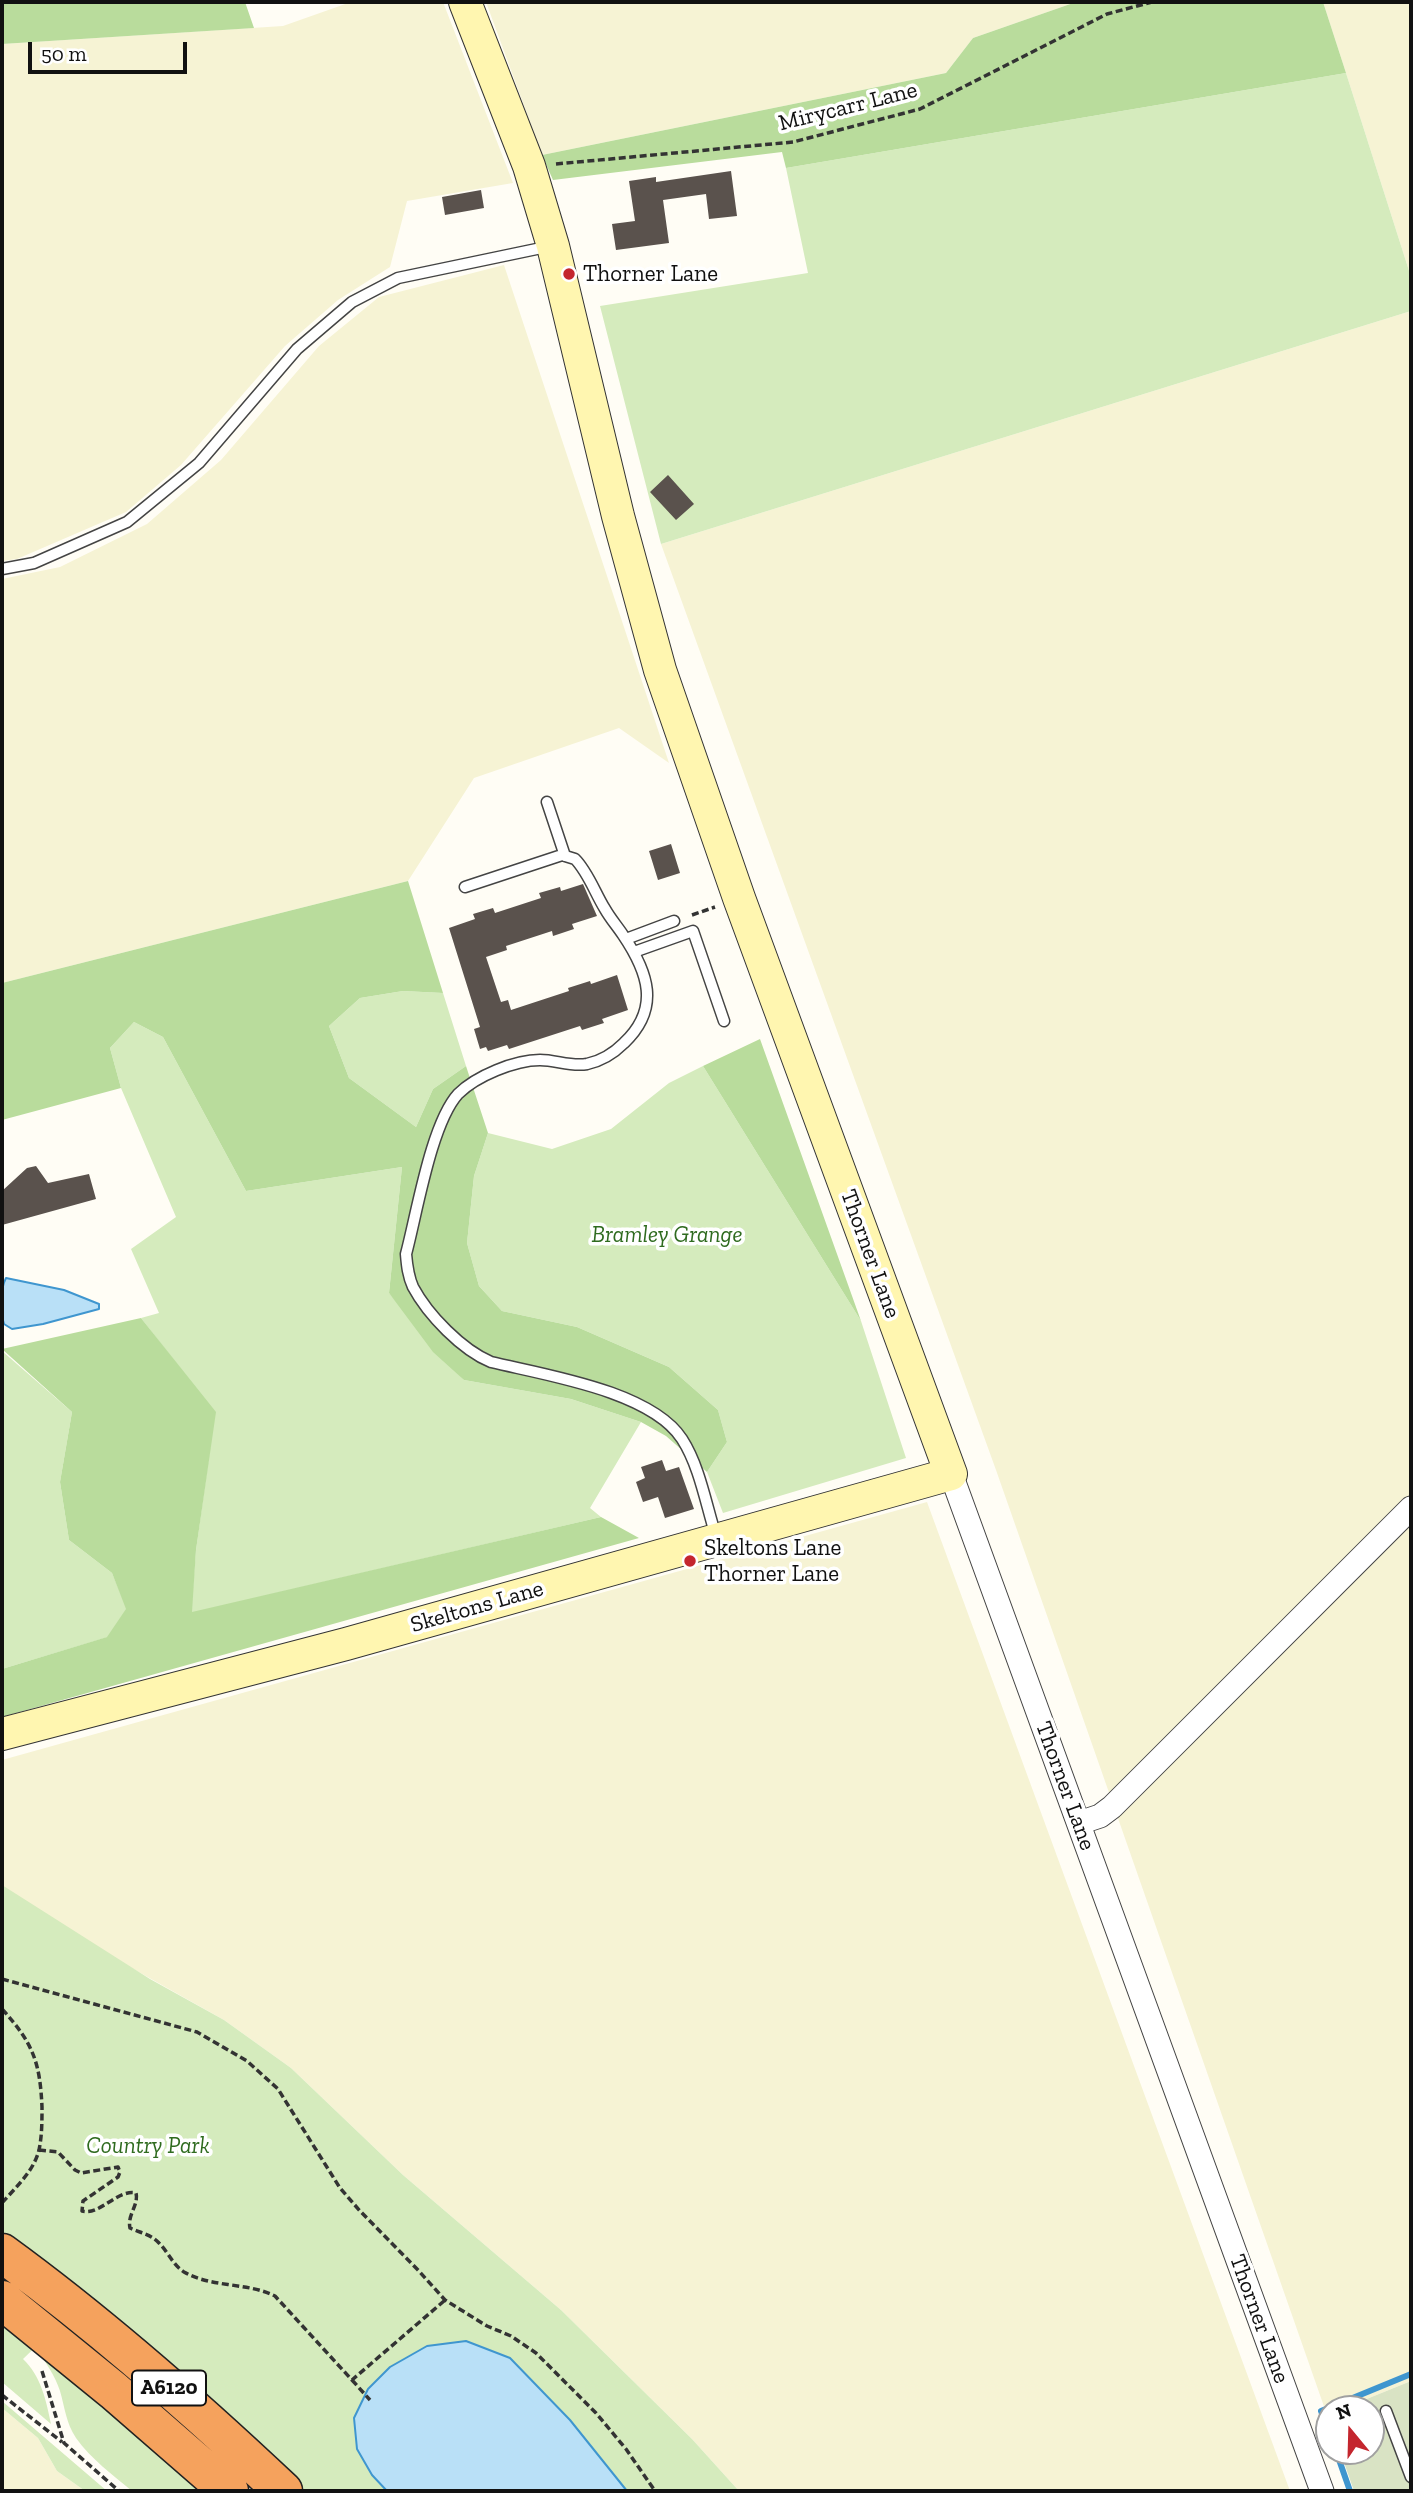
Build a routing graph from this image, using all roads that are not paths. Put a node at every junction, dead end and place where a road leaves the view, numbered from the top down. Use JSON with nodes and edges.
{"nodes":[{"id":1,"x":465,"y":2,"type":"edge"},
{"id":2,"x":553,"y":246,"type":"junction"},
{"id":3,"x":2,"y":569,"type":"edge"},
{"id":4,"x":547,"y":802,"type":"dead end"},
{"id":5,"x":565,"y":856,"type":"junction"},
{"id":6,"x":465,"y":887,"type":"dead end"},
{"id":7,"x":674,"y":921,"type":"road end"},
{"id":8,"x":625,"y":939,"type":"junction"},
{"id":9,"x":634,"y":952,"type":"junction"},
{"id":10,"x":724,"y":1021,"type":"dead end"},
{"id":11,"x":951,"y":1474,"type":"junction"},
{"id":12,"x":1411,"y":1508,"type":"edge"},
{"id":13,"x":717,"y":1539,"type":"junction"},
{"id":14,"x":2,"y":1734,"type":"edge"},
{"id":15,"x":1079,"y":1823,"type":"junction"},
{"id":16,"x":2,"y":2253,"type":"edge"},
{"id":17,"x":15,"y":2310,"type":"edge"},
{"id":18,"x":1386,"y":2411,"type":"dead end"},
{"id":19,"x":1411,"y":2477,"type":"edge"},
{"id":20,"x":229,"y":2491,"type":"edge"},
{"id":21,"x":283,"y":2491,"type":"edge"},
{"id":22,"x":1322,"y":2491,"type":"edge"}],
"edges":[{"from":1,"to":2,"type":"street","name":"Thorner Lane"},
{"from":2,"to":3,"type":"lane"},
{"from":2,"to":11,"type":"street","name":"Thorner Lane"},
{"from":4,"to":5,"type":"lane"},
{"from":5,"to":6,"type":"lane"},
{"from":5,"to":8,"type":"lane"},
{"from":7,"to":8,"type":"lane"},
{"from":8,"to":9,"type":"lane"},
{"from":9,"to":10,"type":"lane"},
{"from":9,"to":13,"type":"lane"},
{"from":11,"to":13,"type":"street","name":"Skeltons Lane"},
{"from":11,"to":15,"type":"street","name":"Thorner Lane"},
{"from":12,"to":15,"type":"street"},
{"from":13,"to":14,"type":"street","name":"Skeltons Lane"},
{"from":15,"to":22,"type":"street","name":"Thorner Lane"},
{"from":16,"to":21,"type":"highway","number":"A6120"},
{"from":17,"to":20,"type":"highway","number":"A6120"},
{"from":18,"to":19,"type":"lane"}]}
